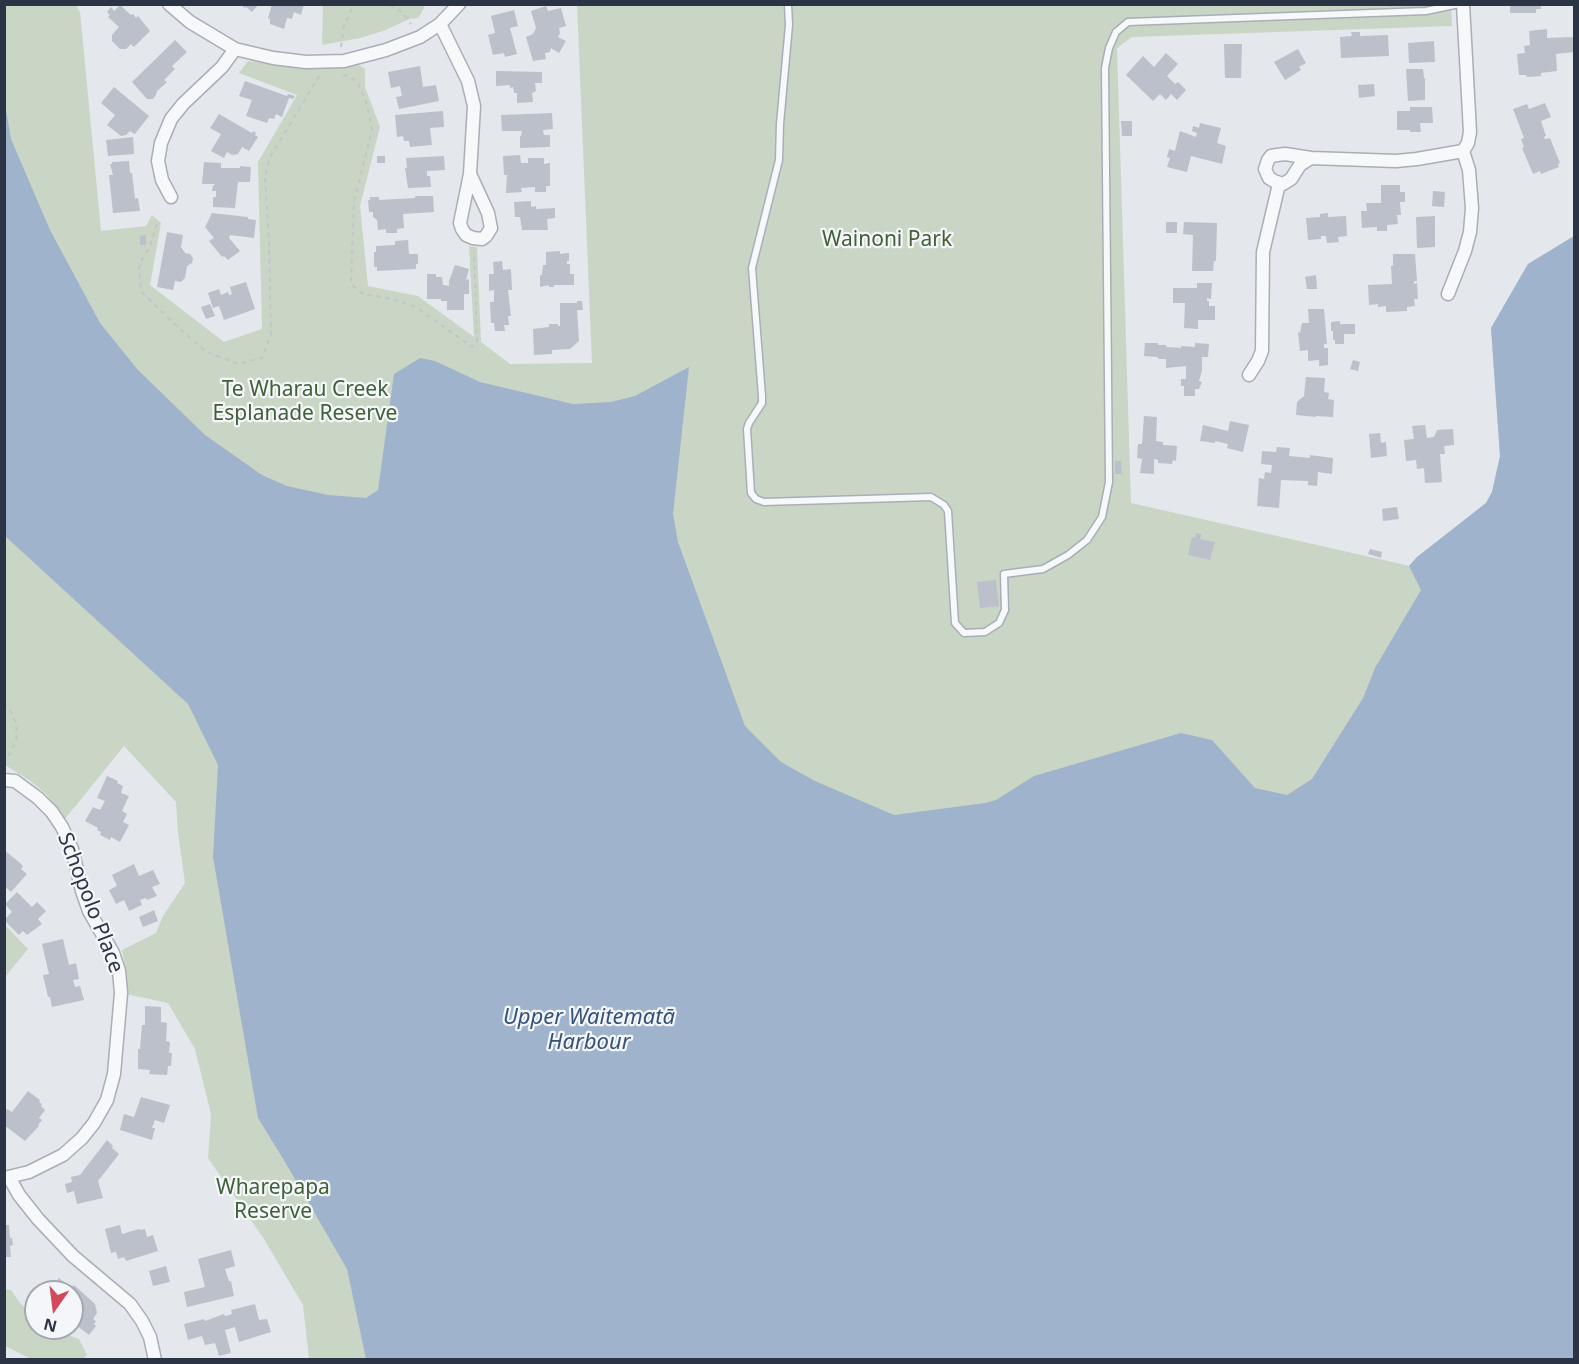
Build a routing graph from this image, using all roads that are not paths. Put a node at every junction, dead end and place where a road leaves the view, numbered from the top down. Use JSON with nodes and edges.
{"nodes":[{"id":1,"x":169,"y":4,"type":"edge"},
{"id":2,"x":459,"y":4,"type":"edge"},
{"id":3,"x":788,"y":4,"type":"edge"},
{"id":4,"x":1461,"y":4,"type":"edge"},
{"id":5,"x":440,"y":24,"type":"junction"},
{"id":6,"x":235,"y":49,"type":"junction"},
{"id":7,"x":1463,"y":151,"type":"junction"},
{"id":8,"x":1311,"y":158,"type":"junction"},
{"id":9,"x":470,"y":174,"type":"junction"},
{"id":10,"x":1279,"y":184,"type":"junction"},
{"id":11,"x":171,"y":197,"type":"dead end"},
{"id":12,"x":1449,"y":294,"type":"dead end"},
{"id":13,"x":1250,"y":375,"type":"dead end"},
{"id":14,"x":4,"y":780,"type":"edge"},
{"id":15,"x":7,"y":1177,"type":"edge"},
{"id":16,"x":155,"y":1359,"type":"edge"}],
"edges":[{"from":1,"to":6,"type":"street"},
{"from":2,"to":5,"type":"street"},
{"from":3,"to":4,"type":"lane"},
{"from":4,"to":7,"type":"street"},
{"from":5,"to":6,"type":"street"},
{"from":5,"to":9,"type":"street"},
{"from":6,"to":11,"type":"street"},
{"from":7,"to":8,"type":"street"},
{"from":7,"to":12,"type":"street"},
{"from":8,"to":10,"type":"street"},
{"from":8,"to":10,"type":"street"},
{"from":9,"to":9,"type":"street"},
{"from":10,"to":13,"type":"street"},
{"from":14,"to":15,"type":"street","name":"Schopolo Place"},
{"from":15,"to":16,"type":"street"}]}
